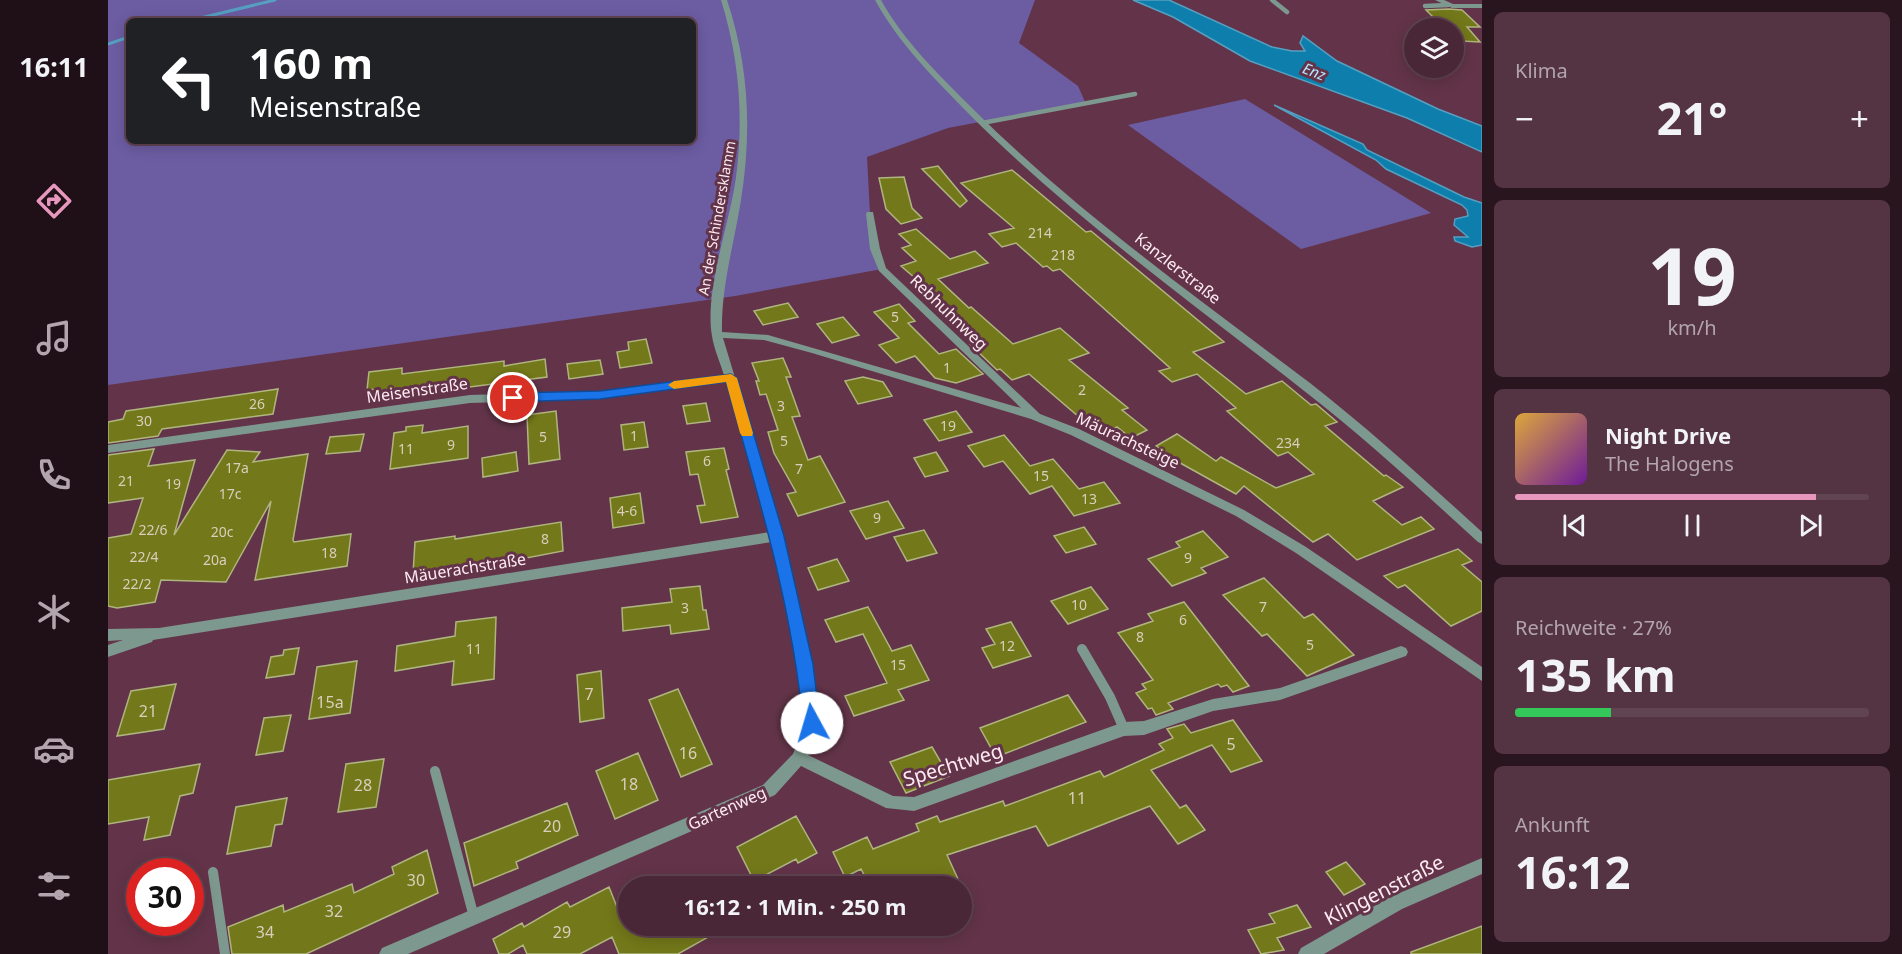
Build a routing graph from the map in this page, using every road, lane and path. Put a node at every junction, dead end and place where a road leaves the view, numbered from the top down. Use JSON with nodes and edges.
{"nodes":[{"id":1,"x":724,"y":0,"type":"edge"},
{"id":2,"x":878,"y":0,"type":"edge"},
{"id":3,"x":1272,"y":0,"type":"edge"},
{"id":4,"x":1438,"y":0,"type":"edge"},
{"id":5,"x":1448,"y":5,"type":"junction"},
{"id":6,"x":1425,"y":6,"type":"dead end"},
{"id":7,"x":1482,"y":6,"type":"edge"},
{"id":8,"x":1287,"y":12,"type":"dead end"},
{"id":9,"x":1135,"y":94,"type":"dead end"},
{"id":10,"x":982,"y":123,"type":"junction"},
{"id":11,"x":870,"y":214,"type":"dead end"},
{"id":12,"x":717,"y":335,"type":"junction"},
{"id":13,"x":731,"y":378,"type":"junction"},
{"id":14,"x":1035,"y":416,"type":"junction"},
{"id":15,"x":108,"y":449,"type":"edge"},
{"id":16,"x":777,"y":536,"type":"junction"},
{"id":17,"x":1482,"y":538,"type":"edge"},
{"id":18,"x":159,"y":633,"type":"junction"},
{"id":19,"x":108,"y":635,"type":"edge"},
{"id":20,"x":1082,"y":649,"type":"dead end"},
{"id":21,"x":108,"y":651,"type":"edge"},
{"id":22,"x":1401,"y":652,"type":"dead end"},
{"id":23,"x":1482,"y":675,"type":"edge"},
{"id":24,"x":1124,"y":729,"type":"junction"},
{"id":25,"x":799,"y":758,"type":"junction"},
{"id":26,"x":435,"y":771,"type":"dead end"},
{"id":27,"x":1482,"y":866,"type":"edge"},
{"id":28,"x":213,"y":872,"type":"dead end"},
{"id":29,"x":474,"y":917,"type":"junction"},
{"id":30,"x":225,"y":954,"type":"edge"},
{"id":31,"x":388,"y":954,"type":"edge"},
{"id":32,"x":1307,"y":954,"type":"edge"}],
"edges":[{"from":1,"to":12,"type":"street","name":"An der Schindersklamm"},
{"from":2,"to":10,"type":"street","name":"Kanzlerstraße"},
{"from":3,"to":8,"type":"lane"},
{"from":4,"to":5,"type":"street"},
{"from":5,"to":6,"type":"lane"},
{"from":5,"to":7,"type":"street"},
{"from":9,"to":10,"type":"lane"},
{"from":10,"to":17,"type":"street","name":"Kanzlerstraße"},
{"from":11,"to":14,"type":"street","name":"Rebhuhnweg"},
{"from":12,"to":13,"type":"street","name":"Gartenweg"},
{"from":12,"to":14,"type":"street","name":"Mäurachsteige"},
{"from":13,"to":15,"type":"street","name":"Meisenstraße"},
{"from":13,"to":16,"type":"street","name":"Gartenweg"},
{"from":14,"to":23,"type":"street","name":"Mäurachsteige"},
{"from":16,"to":18,"type":"street","name":"Mäuerachstraße"},
{"from":16,"to":25,"type":"street","name":"Gartenweg"},
{"from":18,"to":19,"type":"street","name":"Mäuerachstraße"},
{"from":18,"to":21,"type":"street","name":"Mäuerachstraße"},
{"from":20,"to":24,"type":"lane"},
{"from":22,"to":24,"type":"street","name":"Spechtweg"},
{"from":24,"to":25,"type":"street","name":"Spechtweg"},
{"from":25,"to":29,"type":"street","name":"Gartenweg"},
{"from":26,"to":29,"type":"lane"},
{"from":27,"to":32,"type":"street","name":"Klingenstraße"},
{"from":28,"to":30,"type":"lane"},
{"from":29,"to":31,"type":"street","name":"Gartenweg"}]}
